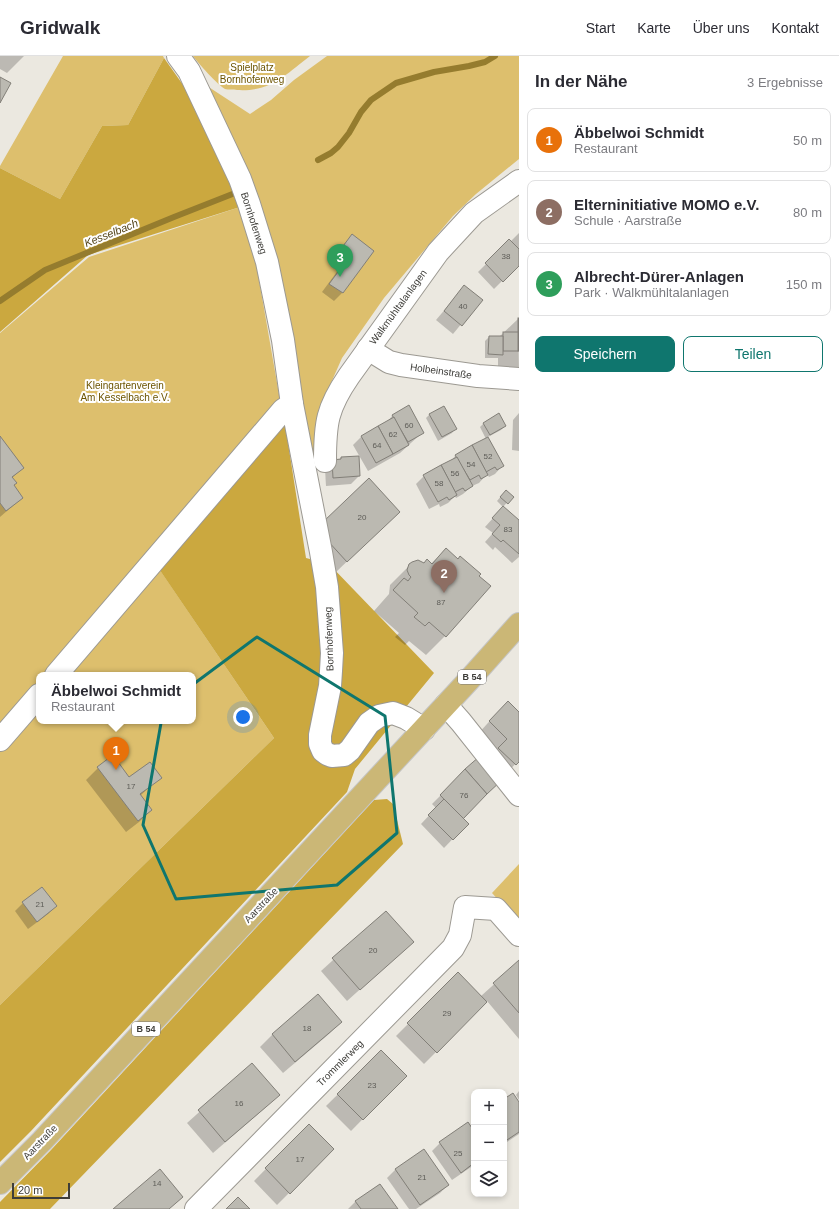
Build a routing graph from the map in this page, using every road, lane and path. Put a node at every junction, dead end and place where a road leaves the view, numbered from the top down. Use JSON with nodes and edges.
{"nodes":[{"id":1,"x":178,"y":56,"type":"edge"},
{"id":2,"x":519,"y":181,"type":"edge"},
{"id":3,"x":368,"y":349,"type":"junction"},
{"id":4,"x":519,"y":379,"type":"edge"},
{"id":5,"x":292,"y":404,"type":"junction"},
{"id":6,"x":325,"y":461,"type":"dead end"},
{"id":7,"x":519,"y":624,"type":"edge"},
{"id":8,"x":59,"y":672,"type":"edge"},
{"id":9,"x":36,"y":698,"type":"edge"},
{"id":10,"x":446,"y":705,"type":"junction"},
{"id":11,"x":424,"y":729,"type":"junction"},
{"id":12,"x":0,"y":740,"type":"edge"},
{"id":13,"x":519,"y":795,"type":"edge"},
{"id":14,"x":519,"y":935,"type":"edge"},
{"id":15,"x":0,"y":1183,"type":"edge"},
{"id":16,"x":196,"y":1209,"type":"edge"}],
"edges":[{"from":1,"to":5,"type":"street","name":"Bornhofenweg"},
{"from":2,"to":3,"type":"street","name":"Walkmühltalanlagen"},
{"from":3,"to":4,"type":"street","name":"Holbeinstraße"},
{"from":3,"to":6,"type":"street","name":"Walkmühltalanlagen"},
{"from":5,"to":8,"type":"street"},
{"from":5,"to":11,"type":"street","name":"Bornhofenweg"},
{"from":7,"to":10,"type":"main road","name":"Aarstraße","number":"B 54"},
{"from":9,"to":12,"type":"street"},
{"from":10,"to":11,"type":"main road","name":"Aarstraße","number":"B 54"},
{"from":10,"to":13,"type":"street"},
{"from":11,"to":15,"type":"main road","name":"Aarstraße","number":"B 54"},
{"from":14,"to":16,"type":"street","name":"Trommlerweg"}]}
